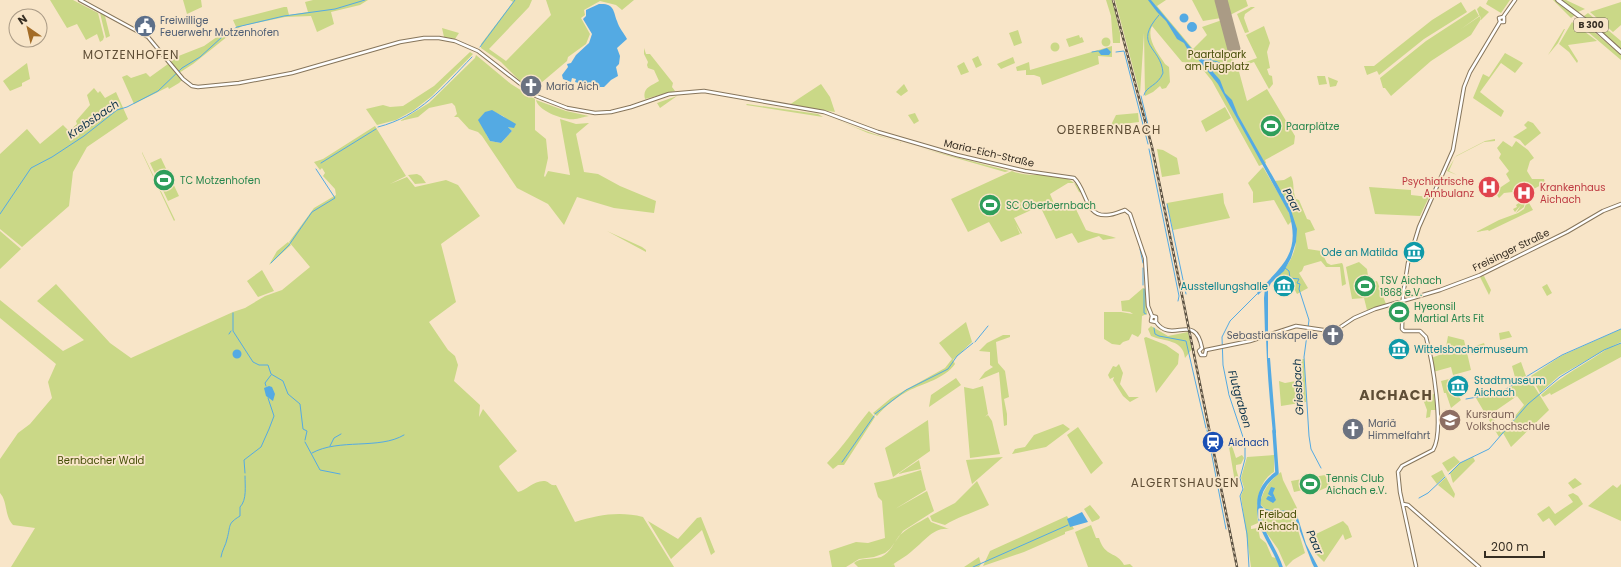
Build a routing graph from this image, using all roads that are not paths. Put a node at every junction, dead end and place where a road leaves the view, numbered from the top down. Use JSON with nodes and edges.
{"nodes":[{"id":1,"x":80,"y":0,"type":"edge"},
{"id":2,"x":1515,"y":0,"type":"edge"},
{"id":3,"x":1558,"y":0,"type":"edge"},
{"id":4,"x":1621,"y":52,"type":"edge"},
{"id":5,"x":1621,"y":204,"type":"edge"},
{"id":6,"x":1403,"y":300,"type":"junction"},
{"id":7,"x":1152,"y":316,"type":"junction"},
{"id":8,"x":1156,"y":322,"type":"junction"},
{"id":9,"x":1202,"y":348,"type":"junction"},
{"id":10,"x":1206,"y":350,"type":"junction"},
{"id":11,"x":1402,"y":503,"type":"junction"},
{"id":12,"x":1403,"y":508,"type":"junction"},
{"id":13,"x":1410,"y":508,"type":"junction"},
{"id":14,"x":1416,"y":567,"type":"edge"},
{"id":15,"x":1479,"y":567,"type":"edge"}],
"edges":[{"from":1,"to":7,"type":"main road","name":"Maria-Eich-Straße"},
{"from":2,"to":6,"type":"main road"},
{"from":3,"to":4,"type":"highway","number":"B 300"},
{"from":5,"to":6,"type":"main road","name":"Freisinger Straße"},
{"from":6,"to":10,"type":"main road","name":"Freisinger Straße"},
{"from":6,"to":11,"type":"main road"},
{"from":7,"to":8,"type":"main road"},
{"from":7,"to":8,"type":"main road"},
{"from":8,"to":9,"type":"main road"},
{"from":9,"to":10,"type":"main road"},
{"from":9,"to":10,"type":"main road"},
{"from":11,"to":12,"type":"main road"},
{"from":11,"to":13,"type":"main road"},
{"from":12,"to":13,"type":"main road"},
{"from":12,"to":14,"type":"main road"},
{"from":13,"to":15,"type":"main road"}]}
